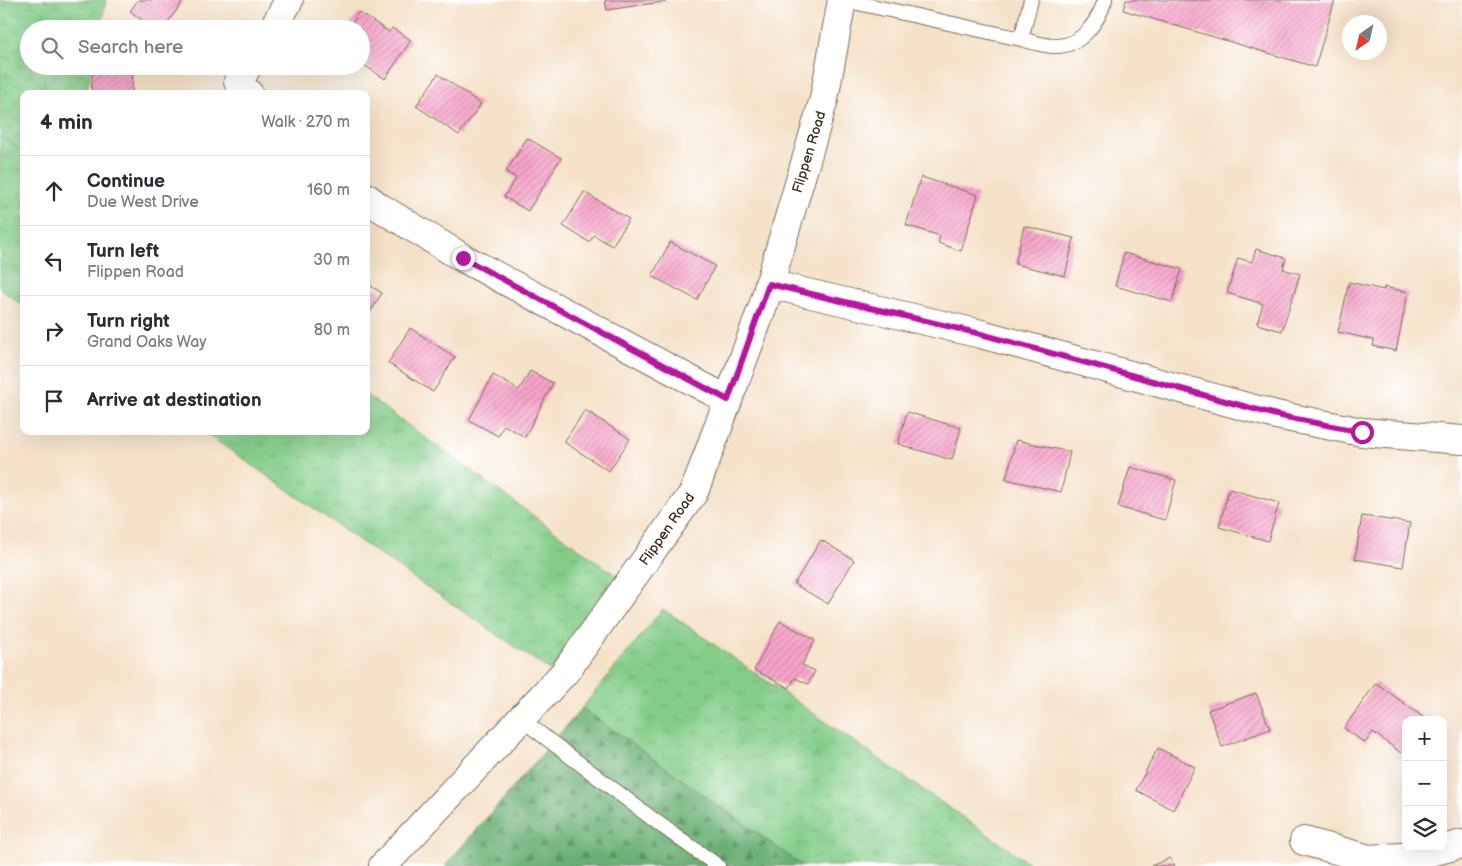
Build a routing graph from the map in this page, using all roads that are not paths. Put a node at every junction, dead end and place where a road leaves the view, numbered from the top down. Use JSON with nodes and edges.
{"nodes":[{"id":1,"x":290,"y":0,"type":"edge"},
{"id":2,"x":843,"y":0,"type":"edge"},
{"id":3,"x":1031,"y":0,"type":"edge"},
{"id":4,"x":1105,"y":0,"type":"edge"},
{"id":5,"x":278,"y":20,"type":"edge"},
{"id":6,"x":1020,"y":39,"type":"junction"},
{"id":7,"x":242,"y":75,"type":"edge"},
{"id":8,"x":245,"y":90,"type":"edge"},
{"id":9,"x":370,"y":200,"type":"edge"},
{"id":10,"x":769,"y":284,"type":"junction"},
{"id":11,"x":728,"y":400,"type":"junction"},
{"id":12,"x":1462,"y":440,"type":"edge"},
{"id":13,"x":522,"y":719,"type":"junction"},
{"id":14,"x":1304,"y":841,"type":"dead end"},
{"id":15,"x":1462,"y":844,"type":"edge"},
{"id":16,"x":383,"y":866,"type":"edge"},
{"id":17,"x":718,"y":866,"type":"edge"}],
"edges":[{"from":1,"to":5,"type":"street"},
{"from":2,"to":6,"type":"lane"},
{"from":2,"to":10,"type":"street","name":"Flippen Road"},
{"from":3,"to":6,"type":"lane"},
{"from":4,"to":6,"type":"lane"},
{"from":7,"to":8,"type":"street"},
{"from":9,"to":11,"type":"street"},
{"from":10,"to":11,"type":"street","name":"Flippen Road"},
{"from":10,"to":12,"type":"street"},
{"from":11,"to":13,"type":"street","name":"Flippen Road"},
{"from":13,"to":16,"type":"street","name":"Flippen Road"},
{"from":13,"to":17,"type":"lane"},
{"from":14,"to":15,"type":"street"}]}
